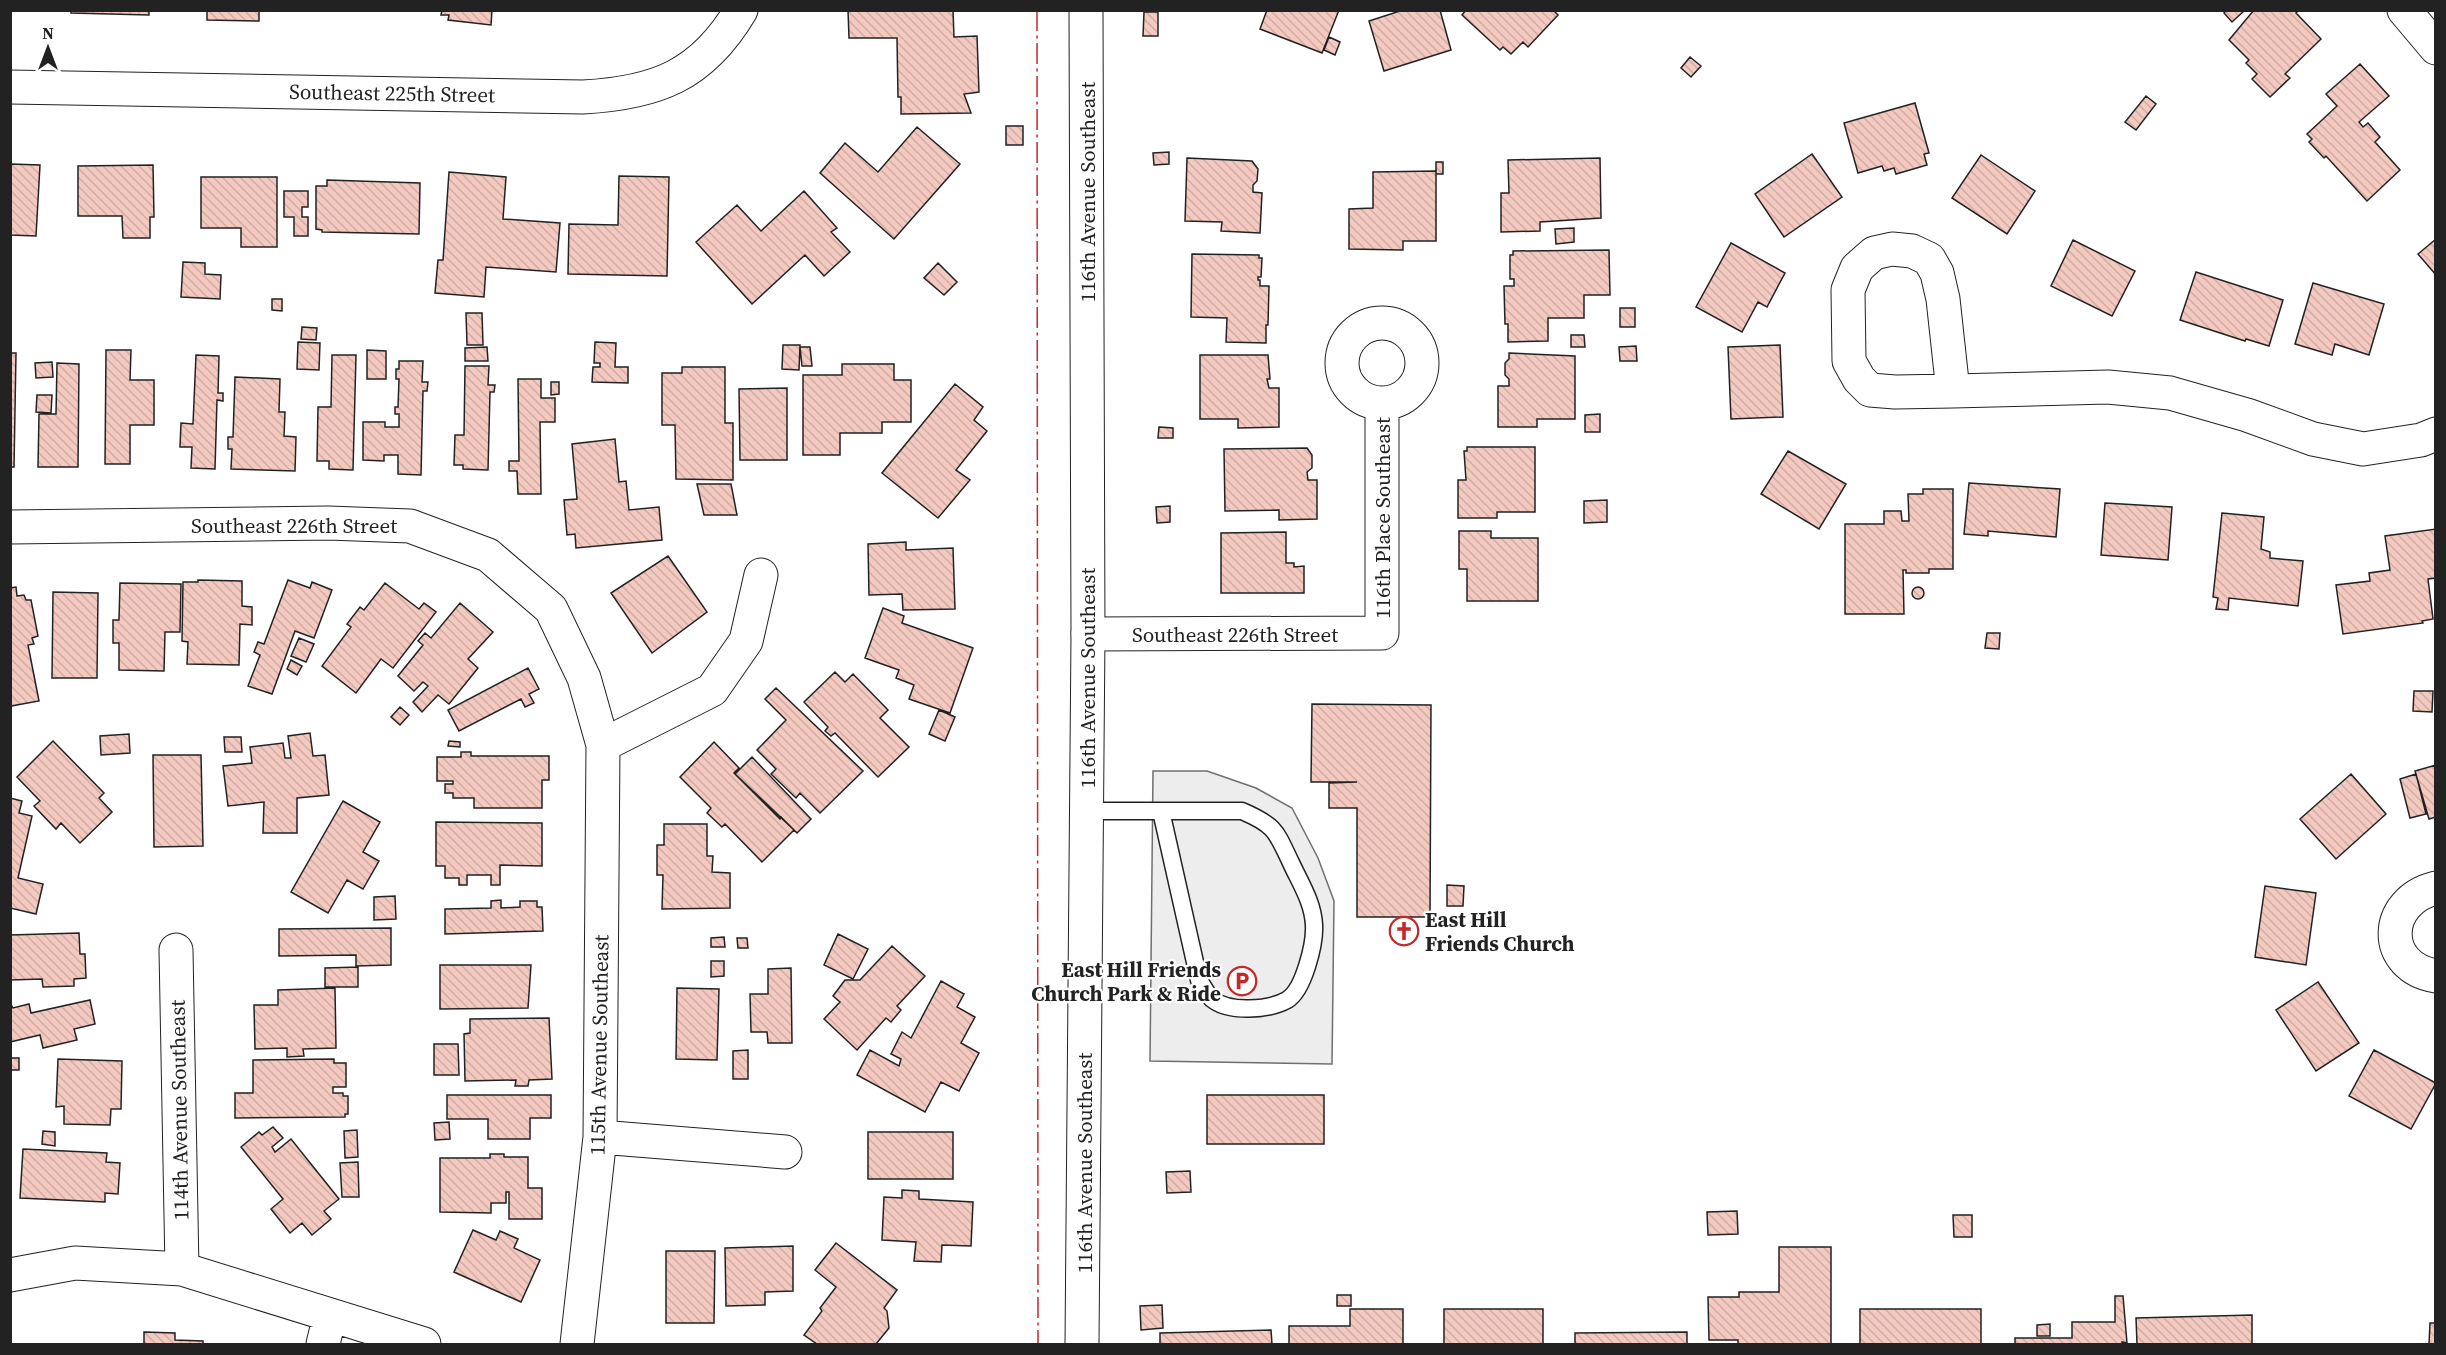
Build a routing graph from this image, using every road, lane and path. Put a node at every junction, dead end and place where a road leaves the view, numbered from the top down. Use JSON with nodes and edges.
{"nodes":[{"id":1,"x":741,"y":10,"type":"edge"},
{"id":2,"x":1086,"y":10,"type":"edge"},
{"id":3,"x":2404,"y":10,"type":"edge"},
{"id":4,"x":2436,"y":48,"type":"edge"},
{"id":5,"x":10,"y":87,"type":"edge"},
{"id":6,"x":1953,"y":391,"type":"junction"},
{"id":7,"x":1382,"y":403,"type":"dead end"},
{"id":8,"x":2436,"y":434,"type":"edge"},
{"id":9,"x":10,"y":526,"type":"edge"},
{"id":10,"x":761,"y":575,"type":"dead end"},
{"id":11,"x":1382,"y":633,"type":"joint"},
{"id":12,"x":1088,"y":634,"type":"junction"},
{"id":13,"x":603,"y":745,"type":"junction"},
{"id":14,"x":1087,"y":811,"type":"junction"},
{"id":15,"x":1161,"y":811,"type":"junction"},
{"id":16,"x":2436,"y":888,"type":"edge"},
{"id":17,"x":176,"y":950,"type":"dead end"},
{"id":18,"x":2436,"y":976,"type":"edge"},
{"id":19,"x":600,"y":1137,"type":"junction"},
{"id":20,"x":785,"y":1152,"type":"dead end"},
{"id":21,"x":183,"y":1269,"type":"junction"},
{"id":22,"x":10,"y":1275,"type":"edge"},
{"id":23,"x":327,"y":1330,"type":"edge"},
{"id":24,"x":424,"y":1344,"type":"edge"},
{"id":25,"x":577,"y":1344,"type":"edge"},
{"id":26,"x":1082,"y":1344,"type":"edge"}],
"edges":[{"from":1,"to":5,"type":"street","name":"Southeast 225th Street"},
{"from":2,"to":12,"type":"street","name":"116th Avenue Southeast"},
{"from":3,"to":4,"type":"street"},
{"from":6,"to":6,"type":"street"},
{"from":6,"to":8,"type":"street"},
{"from":7,"to":11,"type":"street","name":"116th Place Southeast"},
{"from":9,"to":13,"type":"street","name":"Southeast 226th Street"},
{"from":10,"to":13,"type":"street"},
{"from":11,"to":12,"type":"street","name":"Southeast 226th Street"},
{"from":12,"to":14,"type":"street","name":"116th Avenue Southeast"},
{"from":13,"to":19,"type":"street","name":"115th Avenue Southeast"},
{"from":14,"to":15,"type":"lane"},
{"from":14,"to":26,"type":"street","name":"116th Avenue Southeast"},
{"from":15,"to":15,"type":"lane"},
{"from":16,"to":18,"type":"street"},
{"from":17,"to":21,"type":"street","name":"114th Avenue Southeast"},
{"from":19,"to":20,"type":"street"},
{"from":19,"to":25,"type":"street","name":"115th Avenue Southeast"},
{"from":21,"to":22,"type":"street"},
{"from":21,"to":23,"type":"street"},
{"from":23,"to":24,"type":"street"}]}
